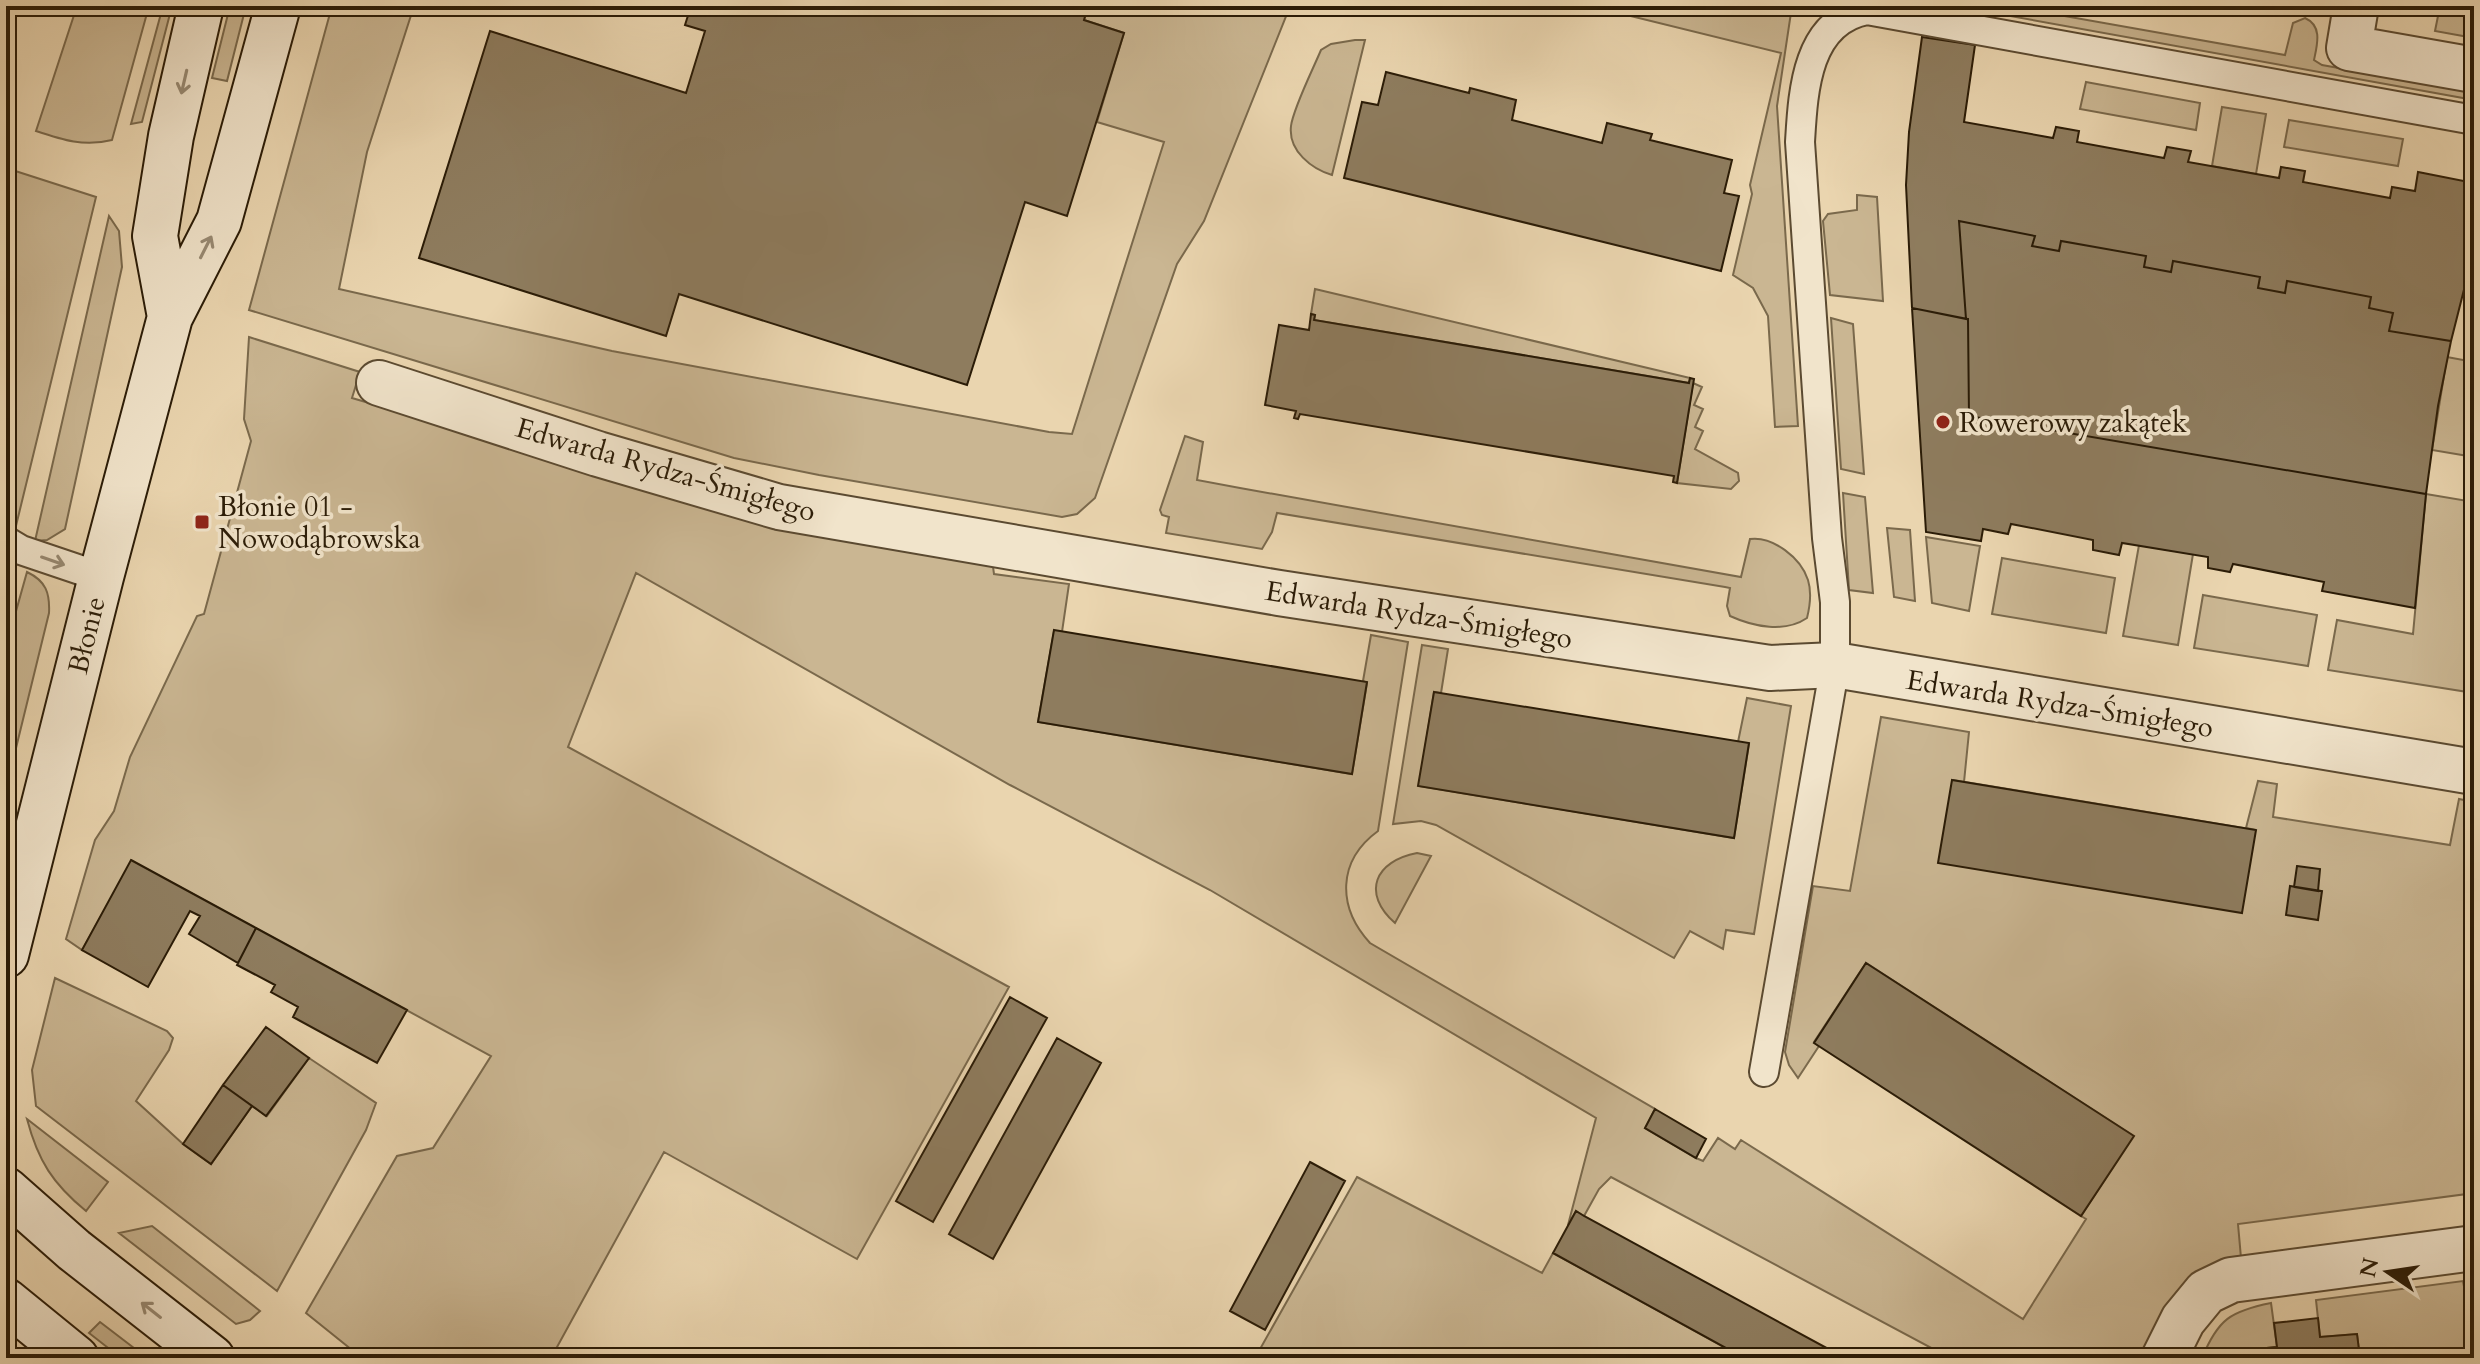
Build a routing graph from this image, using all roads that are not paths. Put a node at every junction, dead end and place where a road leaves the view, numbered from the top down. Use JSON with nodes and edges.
{"nodes":[{"id":1,"x":201,"y":6,"type":"edge"},
{"id":2,"x":278,"y":6,"type":"edge"},
{"id":3,"x":2350,"y":7,"type":"edge"},
{"id":4,"x":2474,"y":70,"type":"edge"},
{"id":5,"x":2474,"y":120,"type":"edge"},
{"id":6,"x":170,"y":317,"type":"junction"},
{"id":7,"x":379,"y":383,"type":"dead end"},
{"id":8,"x":6,"y":541,"type":"edge"},
{"id":9,"x":101,"y":577,"type":"junction"},
{"id":10,"x":1835,"y":665,"type":"junction"},
{"id":11,"x":2474,"y":772,"type":"edge"},
{"id":12,"x":6,"y":955,"type":"edge"},
{"id":13,"x":1764,"y":1072,"type":"dead end"},
{"id":14,"x":6,"y":1190,"type":"edge"},
{"id":15,"x":2474,"y":1248,"type":"edge"},
{"id":16,"x":6,"y":1301,"type":"edge"},
{"id":17,"x":76,"y":1358,"type":"edge"},
{"id":18,"x":212,"y":1358,"type":"edge"},
{"id":19,"x":2164,"y":1358,"type":"edge"}],
"edges":[{"from":1,"to":6,"type":"street","name":"Błonie","one_way":true},
{"from":6,"to":2,"type":"street","name":"Błonie","one_way":true},
{"from":3,"to":4,"type":"street"},
{"from":5,"to":10,"type":"lane"},
{"from":6,"to":9,"type":"street","name":"Błonie"},
{"from":7,"to":10,"type":"street","name":"Edwarda Rydza-Śmigłego"},
{"from":8,"to":9,"type":"lane","one_way":true},
{"from":9,"to":12,"type":"street","name":"Błonie"},
{"from":10,"to":11,"type":"street","name":"Edwarda Rydza-Śmigłego"},
{"from":10,"to":13,"type":"lane"},
{"from":18,"to":14,"type":"street","one_way":true},
{"from":15,"to":19,"type":"street"},
{"from":16,"to":17,"type":"street"}]}
